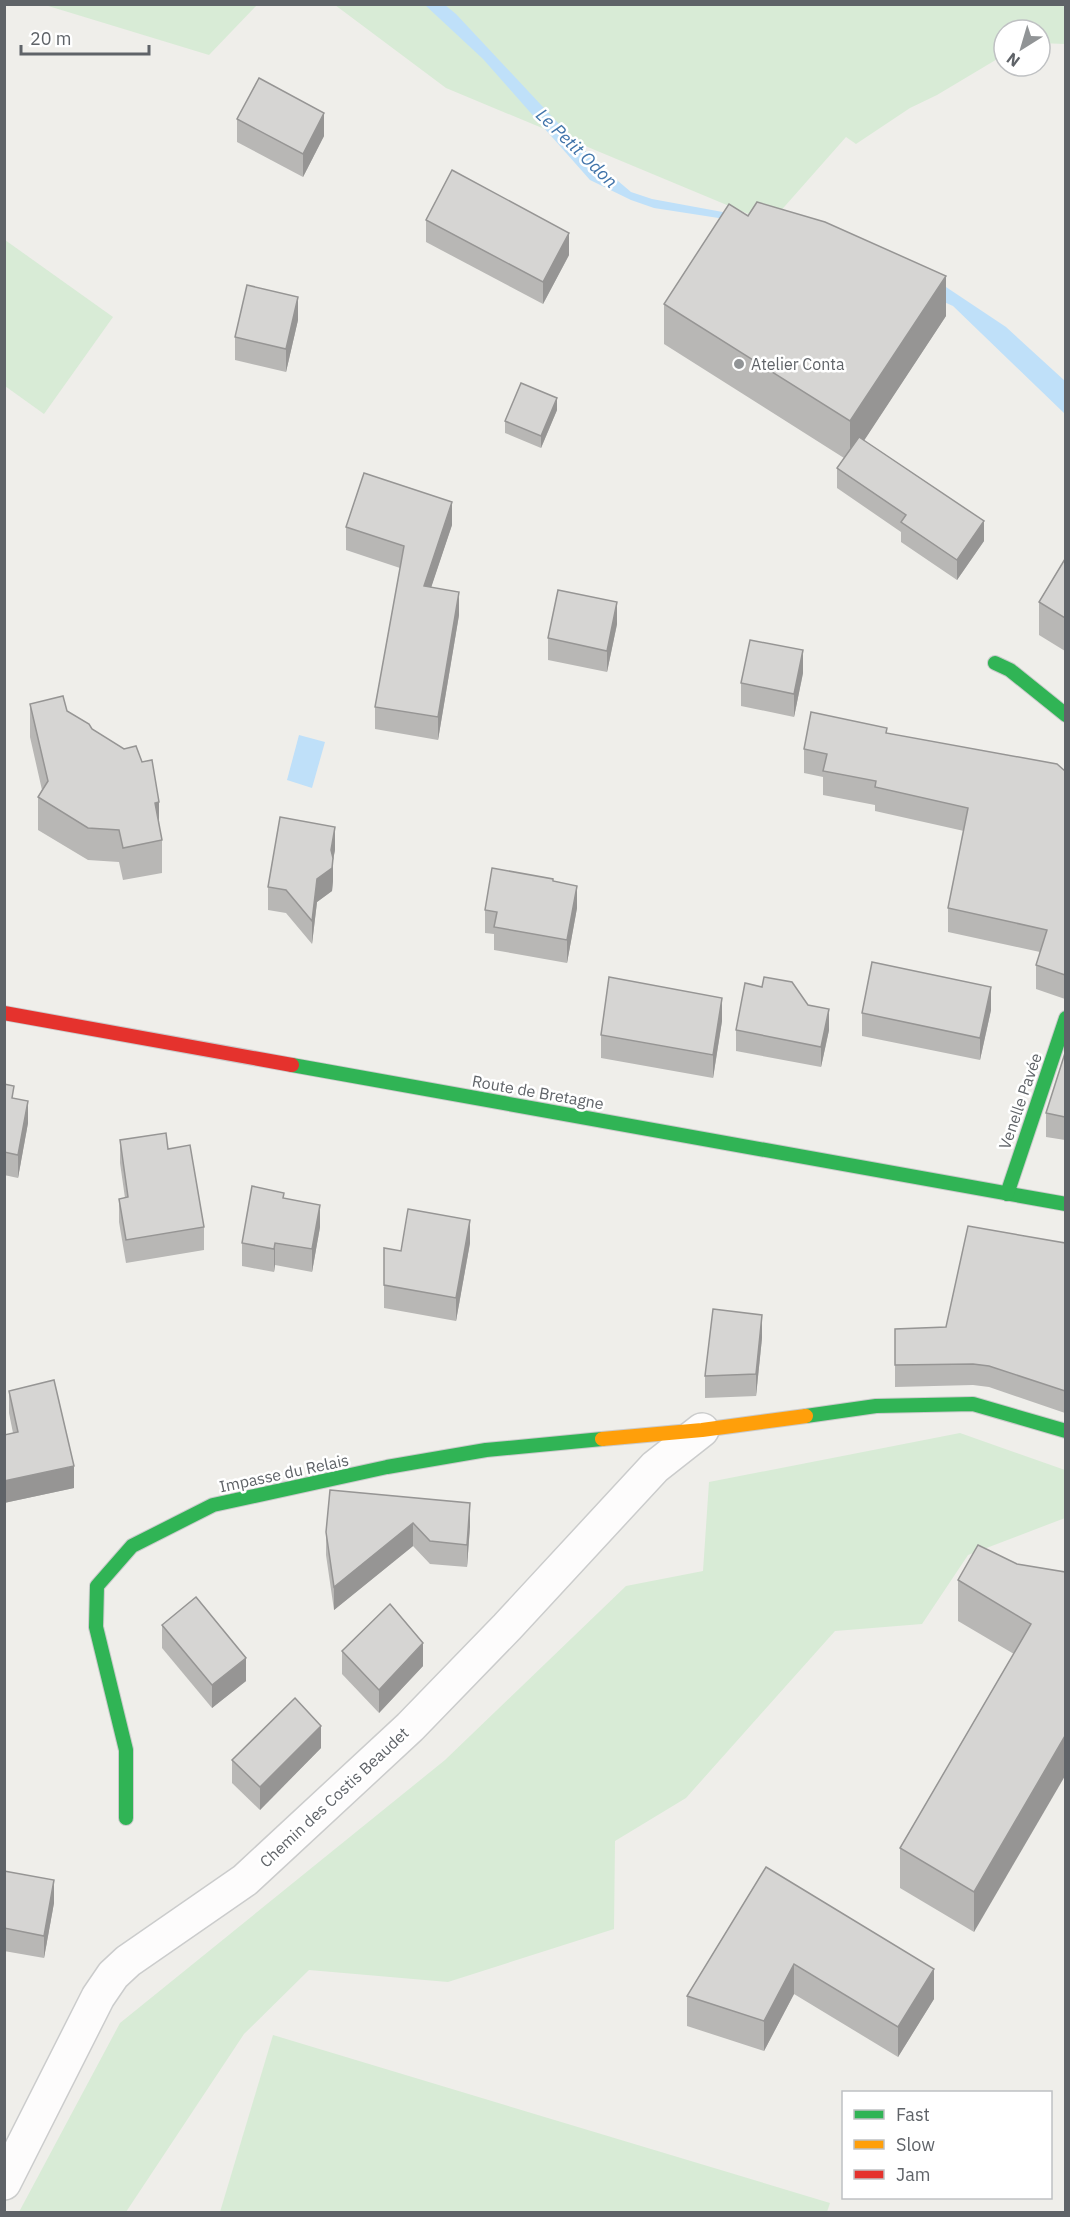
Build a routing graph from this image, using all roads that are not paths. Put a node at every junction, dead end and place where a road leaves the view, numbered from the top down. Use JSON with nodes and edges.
{"nodes":[{"id":1,"x":995,"y":663,"type":"dead end"},
{"id":2,"x":1065,"y":715,"type":"edge"},
{"id":3,"x":4,"y":1013,"type":"edge"},
{"id":4,"x":1065,"y":1018,"type":"edge"},
{"id":5,"x":1007,"y":1194,"type":"junction"},
{"id":6,"x":1065,"y":1204,"type":"edge"},
{"id":7,"x":702,"y":1430,"type":"junction"},
{"id":8,"x":1065,"y":1431,"type":"edge"},
{"id":9,"x":126,"y":1818,"type":"dead end"},
{"id":10,"x":4,"y":2183,"type":"edge"}],
"edges":[{"from":1,"to":2,"type":"street"},
{"from":3,"to":5,"type":"street","name":"Route de Bretagne"},
{"from":4,"to":5,"type":"street","name":"Venelle Pavée"},
{"from":5,"to":6,"type":"street","name":"Route de Bretagne"},
{"from":7,"to":8,"type":"street","name":"Impasse du Relais"},
{"from":7,"to":9,"type":"street","name":"Impasse du Relais"},
{"from":7,"to":10,"type":"street","name":"Chemin des Costis Beaudet"}]}
